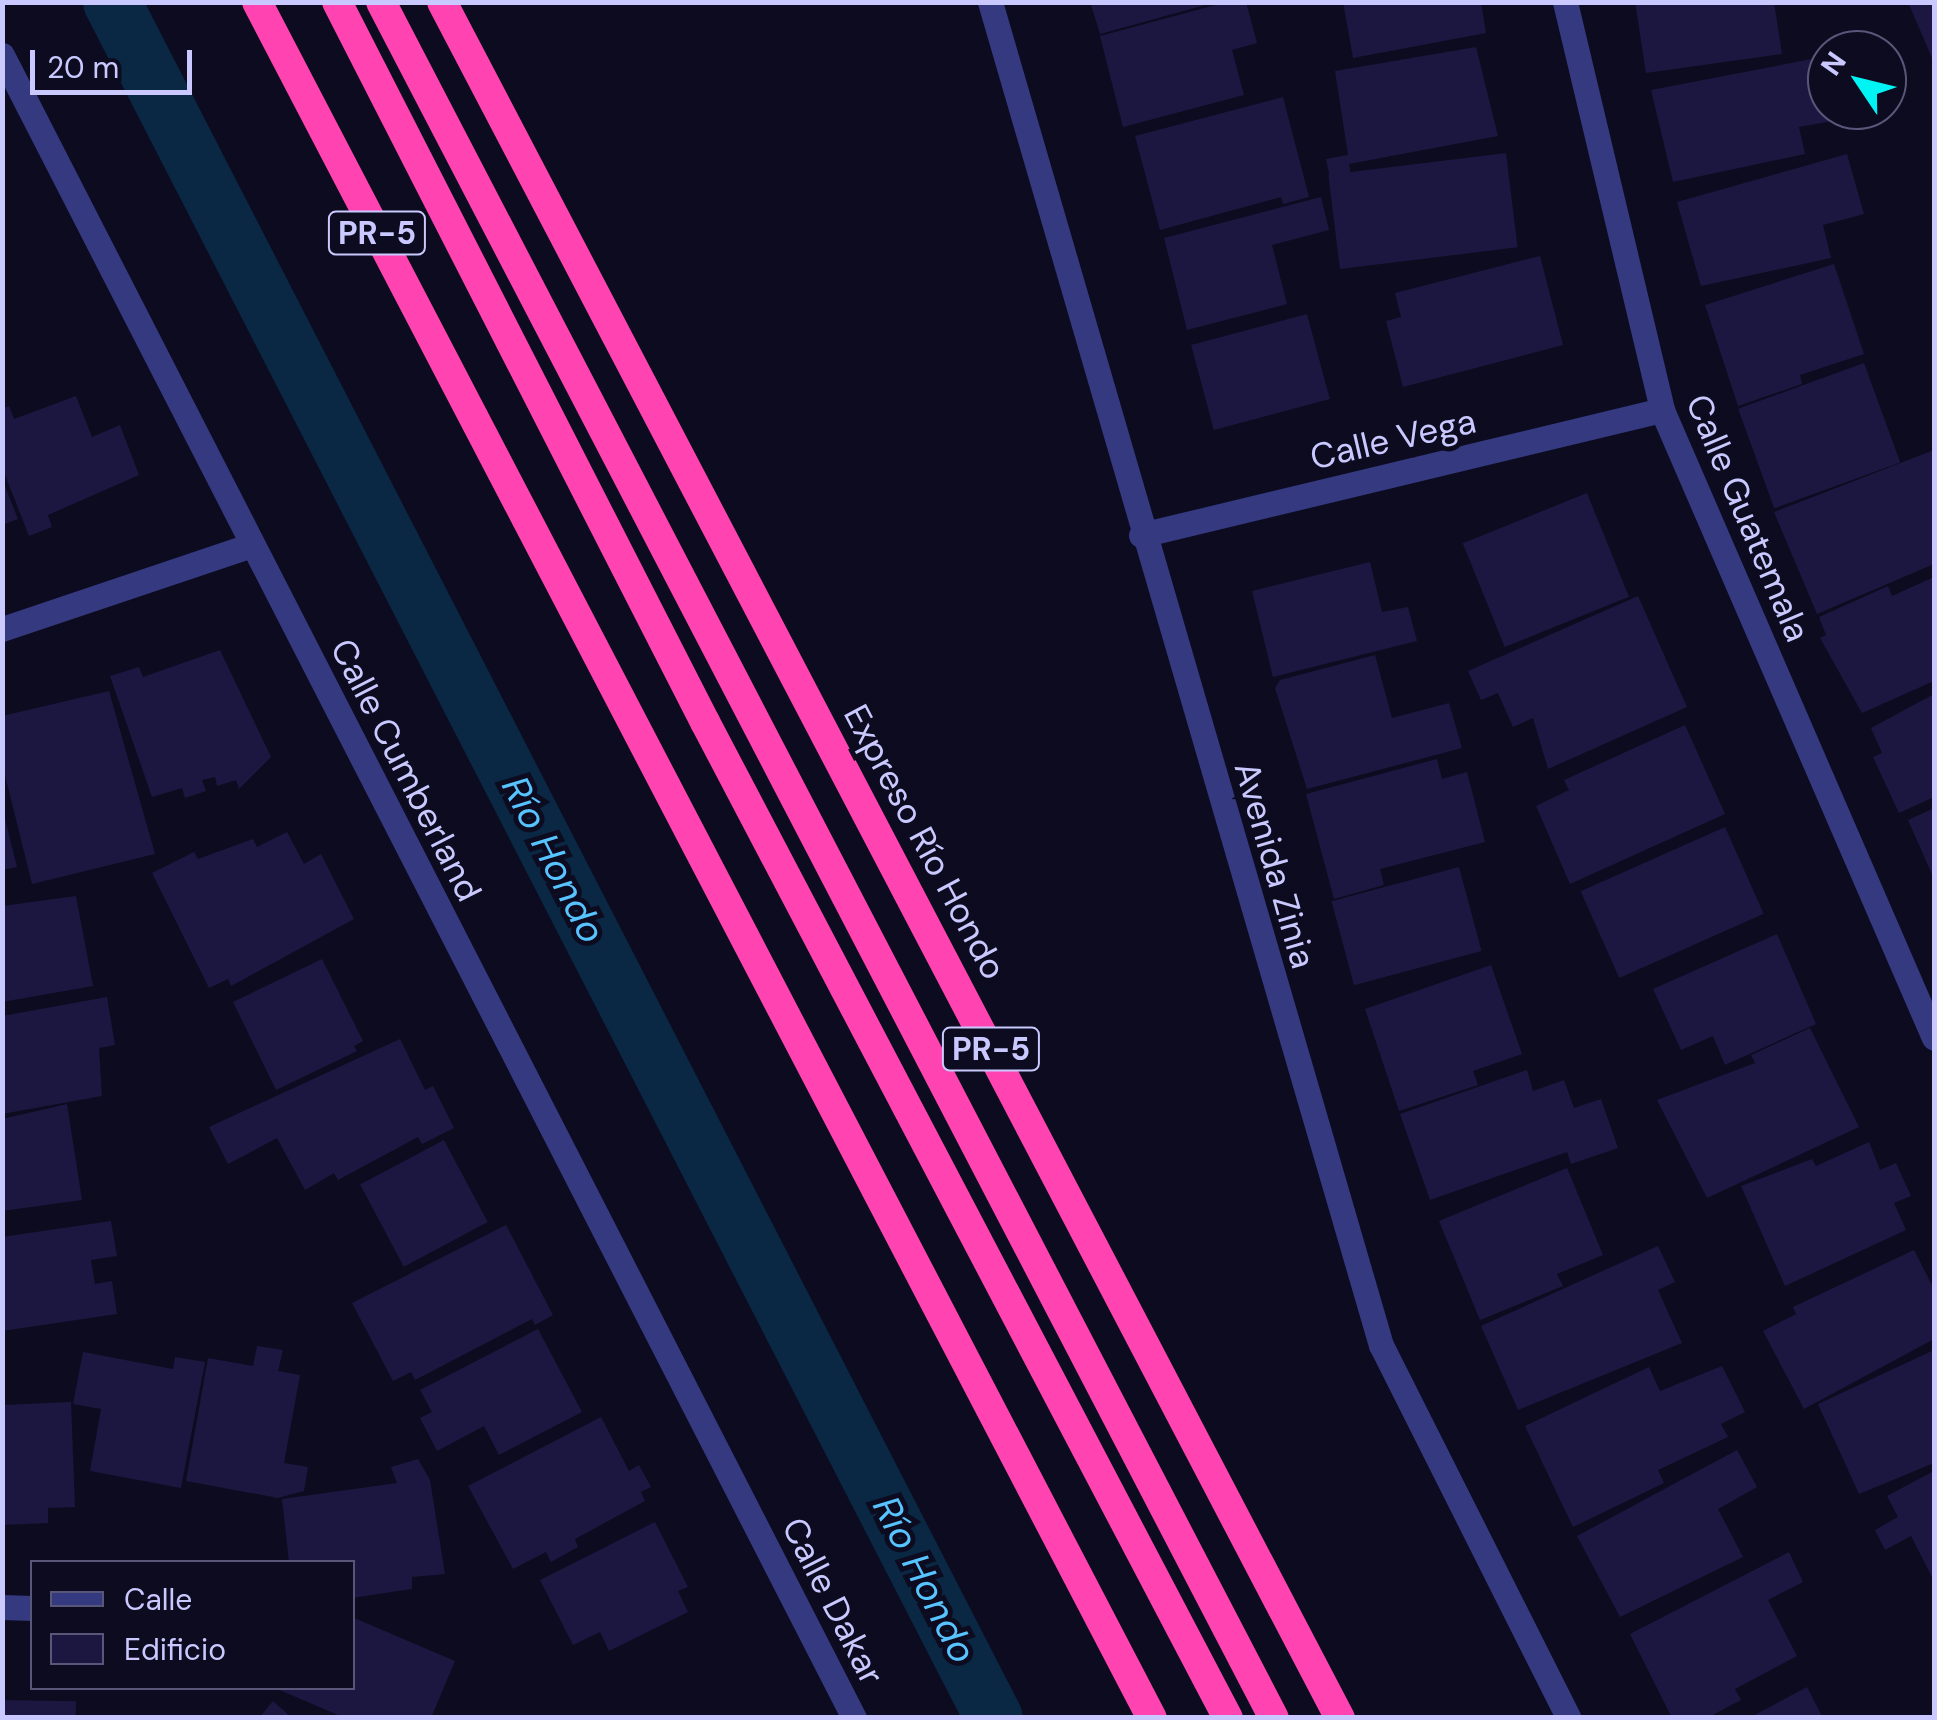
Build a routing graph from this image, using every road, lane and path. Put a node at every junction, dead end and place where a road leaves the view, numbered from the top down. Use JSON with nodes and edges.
{"nodes":[{"id":1,"x":257,"y":2,"type":"edge"},
{"id":2,"x":337,"y":2,"type":"edge"},
{"id":3,"x":381,"y":2,"type":"edge"},
{"id":4,"x":442,"y":2,"type":"edge"},
{"id":5,"x":990,"y":2,"type":"edge"},
{"id":6,"x":1565,"y":2,"type":"edge"},
{"id":7,"x":4,"y":62,"type":"edge"},
{"id":8,"x":1662,"y":410,"type":"junction"},
{"id":9,"x":1141,"y":535,"type":"junction"},
{"id":10,"x":250,"y":545,"type":"junction"},
{"id":11,"x":2,"y":629,"type":"edge"},
{"id":12,"x":1934,"y":1038,"type":"edge"},
{"id":13,"x":750,"y":1516,"type":"joint"},
{"id":14,"x":2,"y":1607,"type":"edge"},
{"id":15,"x":30,"y":1608,"type":"edge"},
{"id":16,"x":854,"y":1718,"type":"edge"},
{"id":17,"x":1152,"y":1718,"type":"edge"},
{"id":18,"x":1228,"y":1718,"type":"edge"},
{"id":19,"x":1274,"y":1718,"type":"edge"},
{"id":20,"x":1340,"y":1718,"type":"edge"},
{"id":21,"x":1569,"y":1718,"type":"edge"}],
"edges":[{"from":1,"to":17,"type":"highway","number":"PR-5"},
{"from":2,"to":18,"type":"highway"},
{"from":3,"to":19,"type":"highway"},
{"from":4,"to":20,"type":"highway","name":"Expreso Río Hondo","number":"PR-5"},
{"from":5,"to":9,"type":"street","name":"Avenida Zinia"},
{"from":6,"to":8,"type":"street","name":"Calle Guatemala"},
{"from":7,"to":10,"type":"street","name":"Calle Cumberland"},
{"from":8,"to":9,"type":"street","name":"Calle Vega"},
{"from":8,"to":12,"type":"street","name":"Calle Guatemala"},
{"from":9,"to":21,"type":"street","name":"Avenida Zinia"},
{"from":10,"to":11,"type":"street"},
{"from":10,"to":13,"type":"street","name":"Calle Cumberland"},
{"from":13,"to":16,"type":"street","name":"Calle Dakar"},
{"from":14,"to":15,"type":"street"}]}
